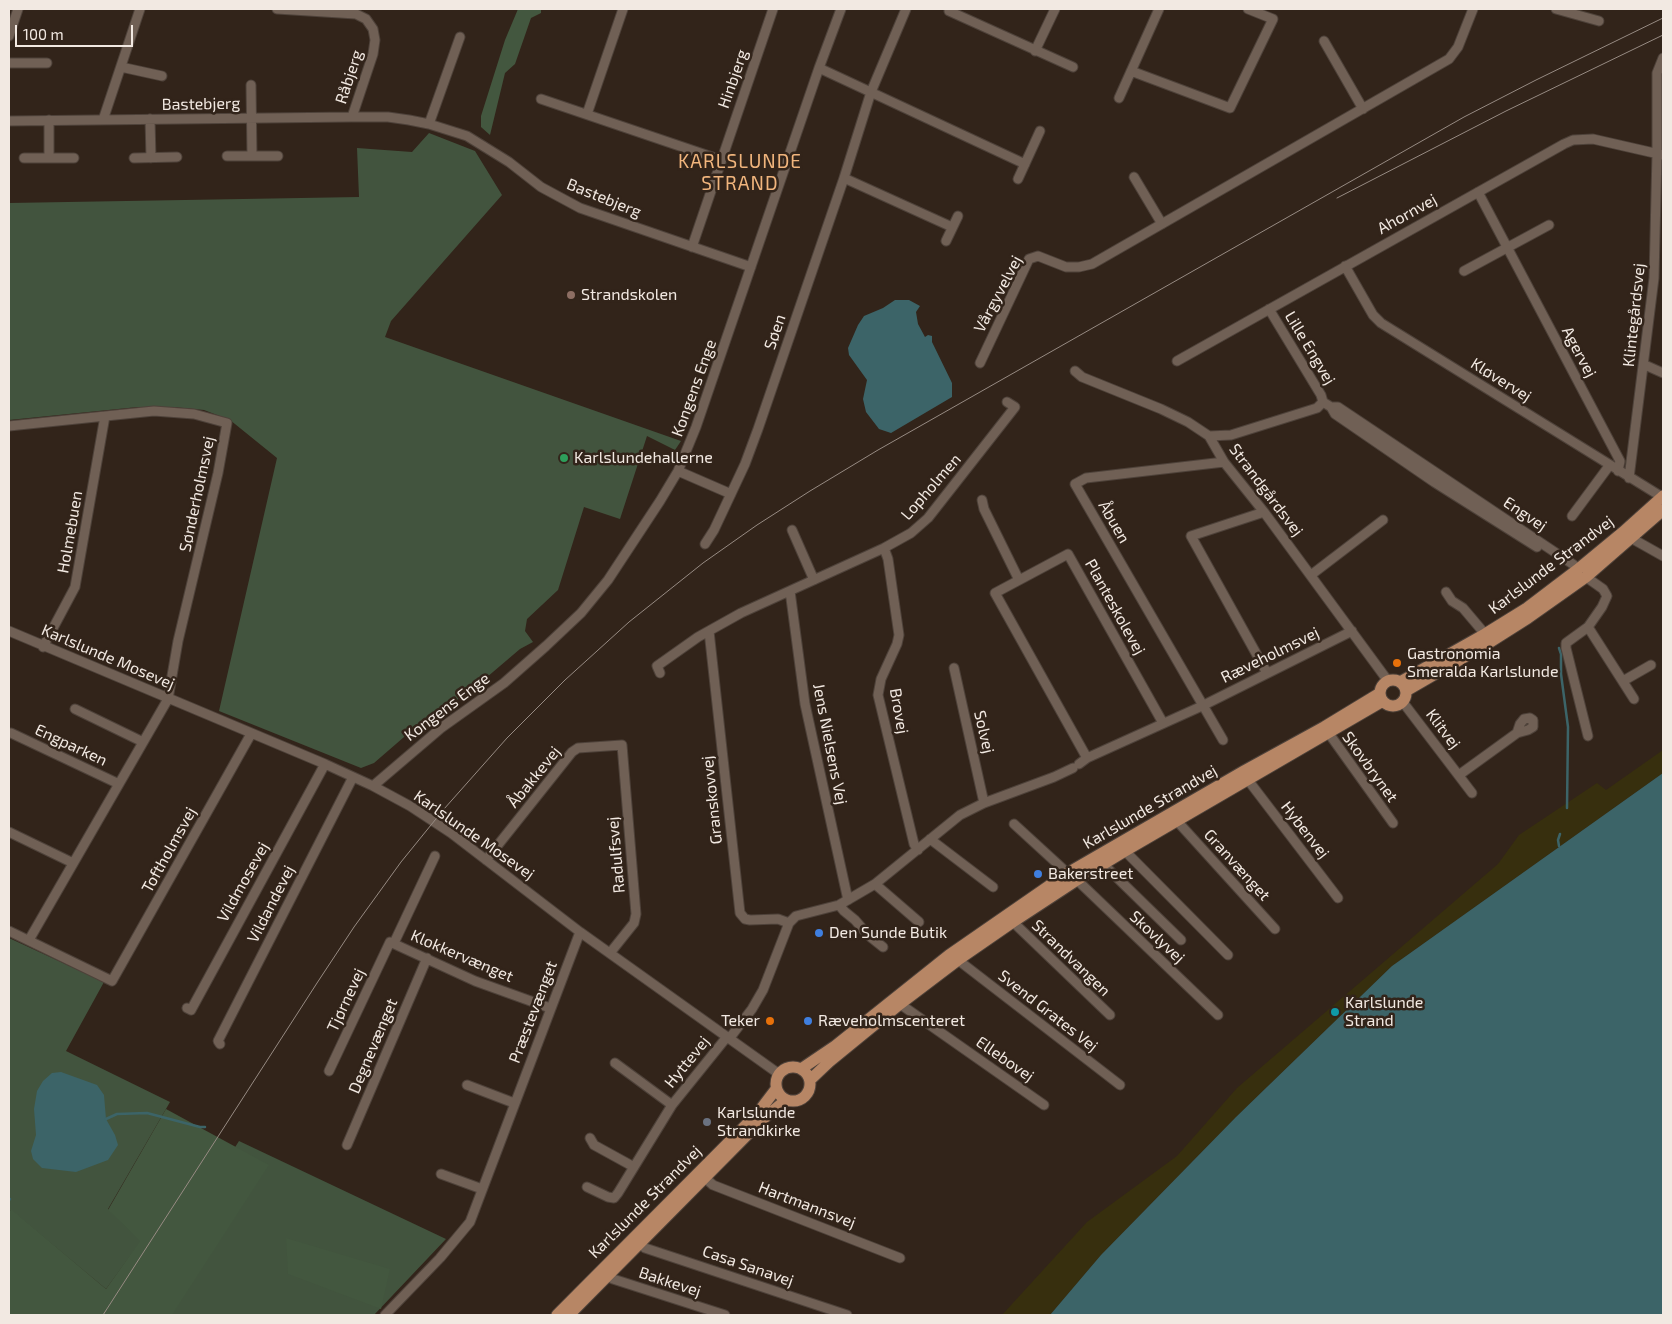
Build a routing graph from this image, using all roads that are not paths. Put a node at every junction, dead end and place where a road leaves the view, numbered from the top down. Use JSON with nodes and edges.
{"nodes":[{"id":1,"x":18,"y":9,"type":"edge"},
{"id":2,"x":140,"y":9,"type":"edge"},
{"id":3,"x":277,"y":9,"type":"edge"},
{"id":4,"x":623,"y":9,"type":"edge"},
{"id":5,"x":773,"y":9,"type":"edge"},
{"id":6,"x":841,"y":9,"type":"edge"},
{"id":7,"x":906,"y":9,"type":"edge"},
{"id":8,"x":950,"y":9,"type":"edge"},
{"id":9,"x":1055,"y":9,"type":"edge"},
{"id":10,"x":1159,"y":9,"type":"edge"},
{"id":11,"x":1248,"y":9,"type":"edge"},
{"id":12,"x":1473,"y":9,"type":"edge"},
{"id":13,"x":1562,"y":10,"type":"edge"},
{"id":14,"x":1599,"y":21,"type":"dead end"},
{"id":15,"x":9,"y":36,"type":"edge"},
{"id":16,"x":460,"y":37,"type":"dead end"},
{"id":17,"x":1324,"y":41,"type":"dead end"},
{"id":18,"x":1035,"y":51,"type":"junction"},
{"id":19,"x":1663,"y":58,"type":"edge"},
{"id":20,"x":9,"y":63,"type":"edge"},
{"id":21,"x":47,"y":63,"type":"dead end"},
{"id":22,"x":121,"y":67,"type":"junction"},
{"id":23,"x":819,"y":68,"type":"junction"},
{"id":24,"x":1073,"y":68,"type":"dead end"},
{"id":25,"x":1131,"y":71,"type":"junction"},
{"id":26,"x":162,"y":76,"type":"dead end"},
{"id":27,"x":252,"y":85,"type":"dead end"},
{"id":28,"x":871,"y":92,"type":"junction"},
{"id":29,"x":1119,"y":98,"type":"dead end"},
{"id":30,"x":541,"y":99,"type":"dead end"},
{"id":31,"x":1363,"y":109,"type":"junction"},
{"id":32,"x":587,"y":114,"type":"junction"},
{"id":33,"x":352,"y":117,"type":"junction"},
{"id":34,"x":252,"y":118,"type":"junction"},
{"id":35,"x":150,"y":119,"type":"junction"},
{"id":36,"x":49,"y":120,"type":"junction"},
{"id":37,"x":103,"y":120,"type":"junction"},
{"id":38,"x":9,"y":121,"type":"edge"},
{"id":39,"x":429,"y":124,"type":"junction"},
{"id":40,"x":1040,"y":131,"type":"dead end"},
{"id":41,"x":1660,"y":154,"type":"edge"},
{"id":42,"x":227,"y":156,"type":"dead end"},
{"id":43,"x":252,"y":156,"type":"junction"},
{"id":44,"x":278,"y":156,"type":"dead end"},
{"id":45,"x":50,"y":157,"type":"junction"},
{"id":46,"x":177,"y":157,"type":"dead end"},
{"id":47,"x":24,"y":158,"type":"dead end"},
{"id":48,"x":74,"y":158,"type":"dead end"},
{"id":49,"x":134,"y":158,"type":"dead end"},
{"id":50,"x":151,"y":158,"type":"junction"},
{"id":51,"x":721,"y":160,"type":"junction"},
{"id":52,"x":1025,"y":164,"type":"junction"},
{"id":53,"x":1134,"y":177,"type":"dead end"},
{"id":54,"x":844,"y":178,"type":"junction"},
{"id":55,"x":1018,"y":178,"type":"dead end"},
{"id":56,"x":1478,"y":192,"type":"junction"},
{"id":57,"x":958,"y":216,"type":"dead end"},
{"id":58,"x":1162,"y":224,"type":"junction"},
{"id":59,"x":1549,"y":225,"type":"dead end"},
{"id":60,"x":952,"y":227,"type":"junction"},
{"id":61,"x":946,"y":242,"type":"dead end"},
{"id":62,"x":692,"y":247,"type":"junction"},
{"id":63,"x":1508,"y":248,"type":"junction"},
{"id":64,"x":1345,"y":266,"type":"junction"},
{"id":65,"x":752,"y":267,"type":"junction"},
{"id":66,"x":1464,"y":271,"type":"dead end"},
{"id":67,"x":1269,"y":309,"type":"junction"},
{"id":68,"x":1177,"y":360,"type":"dead end"},
{"id":69,"x":980,"y":363,"type":"dead end"},
{"id":70,"x":1645,"y":365,"type":"junction"},
{"id":71,"x":1075,"y":371,"type":"dead end"},
{"id":72,"x":1663,"y":373,"type":"edge"},
{"id":73,"x":1008,"y":402,"type":"dead end"},
{"id":74,"x":1323,"y":402,"type":"junction"},
{"id":75,"x":106,"y":416,"type":"junction"},
{"id":76,"x":9,"y":426,"type":"edge"},
{"id":77,"x":1209,"y":436,"type":"junction"},
{"id":78,"x":1224,"y":462,"type":"junction"},
{"id":79,"x":1609,"y":466,"type":"junction"},
{"id":80,"x":678,"y":471,"type":"junction"},
{"id":81,"x":1618,"y":471,"type":"junction"},
{"id":82,"x":1630,"y":478,"type":"junction"},
{"id":83,"x":731,"y":494,"type":"junction"},
{"id":84,"x":1662,"y":497,"type":"edge"},
{"id":85,"x":982,"y":500,"type":"dead end"},
{"id":86,"x":1663,"y":510,"type":"edge"},
{"id":87,"x":1264,"y":512,"type":"junction"},
{"id":88,"x":1572,"y":516,"type":"dead end"},
{"id":89,"x":1383,"y":520,"type":"dead end"},
{"id":90,"x":792,"y":530,"type":"dead end"},
{"id":91,"x":1632,"y":538,"type":"junction"},
{"id":92,"x":705,"y":544,"type":"dead end"},
{"id":93,"x":884,"y":548,"type":"junction"},
{"id":94,"x":1663,"y":556,"type":"edge"},
{"id":95,"x":1581,"y":573,"type":"junction"},
{"id":96,"x":1311,"y":575,"type":"junction"},
{"id":97,"x":814,"y":580,"type":"junction"},
{"id":98,"x":1019,"y":580,"type":"junction"},
{"id":99,"x":790,"y":591,"type":"junction"},
{"id":100,"x":1446,"y":592,"type":"dead end"},
{"id":101,"x":1588,"y":627,"type":"junction"},
{"id":102,"x":9,"y":631,"type":"edge"},
{"id":103,"x":709,"y":631,"type":"junction"},
{"id":104,"x":1352,"y":631,"type":"junction"},
{"id":105,"x":1485,"y":634,"type":"junction"},
{"id":106,"x":43,"y":647,"type":"junction"},
{"id":107,"x":1651,"y":665,"type":"dead end"},
{"id":108,"x":954,"y":668,"type":"dead end"},
{"id":109,"x":660,"y":673,"type":"dead end"},
{"id":110,"x":1267,"y":673,"type":"junction"},
{"id":111,"x":1388,"y":681,"type":"junction"},
{"id":112,"x":1623,"y":681,"type":"junction"},
{"id":113,"x":1403,"y":691,"type":"junction"},
{"id":114,"x":1382,"y":697,"type":"junction"},
{"id":115,"x":168,"y":699,"type":"junction"},
{"id":116,"x":1634,"y":699,"type":"dead end"},
{"id":117,"x":1202,"y":706,"type":"junction"},
{"id":118,"x":75,"y":708,"type":"dead end"},
{"id":119,"x":1163,"y":724,"type":"junction"},
{"id":120,"x":1326,"y":731,"type":"junction"},
{"id":121,"x":11,"y":733,"type":"dead end"},
{"id":122,"x":1517,"y":733,"type":"dead end"},
{"id":123,"x":251,"y":734,"type":"junction"},
{"id":124,"x":1588,"y":736,"type":"dead end"},
{"id":125,"x":1223,"y":740,"type":"dead end"},
{"id":126,"x":144,"y":742,"type":"junction"},
{"id":127,"x":622,"y":745,"type":"joint"},
{"id":128,"x":1087,"y":758,"type":"junction"},
{"id":129,"x":325,"y":764,"type":"junction"},
{"id":130,"x":1459,"y":775,"type":"junction"},
{"id":131,"x":353,"y":777,"type":"junction"},
{"id":132,"x":1248,"y":780,"type":"junction"},
{"id":133,"x":119,"y":784,"type":"junction"},
{"id":134,"x":373,"y":786,"type":"junction"},
{"id":135,"x":1472,"y":793,"type":"dead end"},
{"id":136,"x":984,"y":803,"type":"junction"},
{"id":137,"x":1177,"y":821,"type":"junction"},
{"id":138,"x":1393,"y":823,"type":"dead end"},
{"id":139,"x":1014,"y":824,"type":"dead end"},
{"id":140,"x":9,"y":832,"type":"edge"},
{"id":141,"x":930,"y":839,"type":"junction"},
{"id":142,"x":918,"y":850,"type":"junction"},
{"id":143,"x":1125,"y":851,"type":"junction"},
{"id":144,"x":435,"y":856,"type":"dead end"},
{"id":145,"x":486,"y":860,"type":"junction"},
{"id":146,"x":73,"y":863,"type":"junction"},
{"id":147,"x":1104,"y":864,"type":"junction"},
{"id":148,"x":1071,"y":877,"type":"junction"},
{"id":149,"x":875,"y":884,"type":"junction"},
{"id":150,"x":993,"y":887,"type":"dead end"},
{"id":151,"x":1338,"y":898,"type":"dead end"},
{"id":152,"x":844,"y":903,"type":"junction"},
{"id":153,"x":919,"y":922,"type":"dead end"},
{"id":154,"x":1013,"y":922,"type":"junction"},
{"id":155,"x":788,"y":923,"type":"junction"},
{"id":156,"x":1275,"y":929,"type":"dead end"},
{"id":157,"x":9,"y":931,"type":"edge"},
{"id":158,"x":580,"y":932,"type":"junction"},
{"id":159,"x":29,"y":940,"type":"junction"},
{"id":160,"x":1181,"y":940,"type":"dead end"},
{"id":161,"x":392,"y":942,"type":"junction"},
{"id":162,"x":883,"y":947,"type":"dead end"},
{"id":163,"x":610,"y":953,"type":"junction"},
{"id":164,"x":1228,"y":955,"type":"dead end"},
{"id":165,"x":427,"y":958,"type":"junction"},
{"id":166,"x":958,"y":960,"type":"junction"},
{"id":167,"x":900,"y":1004,"type":"junction"},
{"id":168,"x":187,"y":1008,"type":"dead end"},
{"id":169,"x":550,"y":1008,"type":"junction"},
{"id":170,"x":1218,"y":1015,"type":"dead end"},
{"id":171,"x":1110,"y":1016,"type":"dead end"},
{"id":172,"x":728,"y":1038,"type":"junction"},
{"id":173,"x":220,"y":1044,"type":"dead end"},
{"id":174,"x":615,"y":1062,"type":"dead end"},
{"id":175,"x":801,"y":1069,"type":"junction"},
{"id":176,"x":329,"y":1071,"type":"dead end"},
{"id":177,"x":779,"y":1074,"type":"junction"},
{"id":178,"x":810,"y":1080,"type":"junction"},
{"id":179,"x":467,"y":1085,"type":"dead end"},
{"id":180,"x":1120,"y":1085,"type":"dead end"},
{"id":181,"x":776,"y":1089,"type":"junction"},
{"id":182,"x":786,"y":1100,"type":"junction"},
{"id":183,"x":514,"y":1103,"type":"junction"},
{"id":184,"x":1044,"y":1104,"type":"dead end"},
{"id":185,"x":672,"y":1105,"type":"junction"},
{"id":186,"x":590,"y":1138,"type":"dead end"},
{"id":187,"x":347,"y":1145,"type":"dead end"},
{"id":188,"x":634,"y":1166,"type":"junction"},
{"id":189,"x":441,"y":1174,"type":"dead end"},
{"id":190,"x":705,"y":1178,"type":"junction"},
{"id":191,"x":587,"y":1187,"type":"dead end"},
{"id":192,"x":482,"y":1189,"type":"junction"},
{"id":193,"x":640,"y":1243,"type":"junction"},
{"id":194,"x":900,"y":1258,"type":"dead end"},
{"id":195,"x":607,"y":1276,"type":"junction"},
{"id":196,"x":385,"y":1315,"type":"edge"},
{"id":197,"x":557,"y":1315,"type":"edge"},
{"id":198,"x":569,"y":1315,"type":"edge"},
{"id":199,"x":725,"y":1315,"type":"edge"},
{"id":200,"x":847,"y":1315,"type":"edge"}],
"edges":[{"from":1,"to":15,"type":"street"},
{"from":2,"to":22,"type":"street"},
{"from":3,"to":33,"type":"street","name":"Råbjerg"},
{"from":4,"to":32,"type":"street"},
{"from":5,"to":51,"type":"street","name":"Hinbjerg"},
{"from":6,"to":23,"type":"street","name":"Kongens Enge"},
{"from":7,"to":28,"type":"street","name":"Søen"},
{"from":8,"to":18,"type":"street"},
{"from":9,"to":18,"type":"street"},
{"from":10,"to":25,"type":"street"},
{"from":11,"to":25,"type":"street"},
{"from":12,"to":31,"type":"street","name":"Vårgyvelvej"},
{"from":13,"to":14,"type":"street"},
{"from":16,"to":39,"type":"street"},
{"from":17,"to":31,"type":"street"},
{"from":18,"to":24,"type":"street"},
{"from":19,"to":41,"type":"street","name":"Klintegårdsvej"},
{"from":20,"to":21,"type":"street"},
{"from":22,"to":26,"type":"street"},
{"from":22,"to":37,"type":"street"},
{"from":23,"to":28,"type":"street"},
{"from":23,"to":65,"type":"street","name":"Kongens Enge"},
{"from":25,"to":29,"type":"street"},
{"from":27,"to":34,"type":"street","name":"Bastebjerg"},
{"from":28,"to":52,"type":"street"},
{"from":28,"to":54,"type":"street","name":"Søen"},
{"from":30,"to":32,"type":"street"},
{"from":31,"to":58,"type":"street","name":"Vårgyvelvej"},
{"from":32,"to":51,"type":"street"},
{"from":33,"to":34,"type":"street","name":"Bastebjerg"},
{"from":33,"to":39,"type":"street","name":"Bastebjerg"},
{"from":34,"to":35,"type":"street","name":"Bastebjerg"},
{"from":34,"to":43,"type":"street","name":"Bastebjerg"},
{"from":35,"to":37,"type":"street","name":"Bastebjerg"},
{"from":35,"to":50,"type":"street","name":"Bastebjerg"},
{"from":36,"to":37,"type":"street","name":"Bastebjerg"},
{"from":36,"to":38,"type":"street","name":"Bastebjerg"},
{"from":36,"to":45,"type":"street"},
{"from":39,"to":62,"type":"street","name":"Bastebjerg"},
{"from":40,"to":52,"type":"street"},
{"from":41,"to":56,"type":"street","name":"Ahornvej"},
{"from":41,"to":70,"type":"street","name":"Klintegårdsvej"},
{"from":42,"to":43,"type":"street"},
{"from":43,"to":44,"type":"street"},
{"from":45,"to":47,"type":"street"},
{"from":45,"to":48,"type":"street"},
{"from":46,"to":50,"type":"street"},
{"from":49,"to":50,"type":"street"},
{"from":51,"to":62,"type":"street","name":"Hinbjerg"},
{"from":52,"to":55,"type":"street"},
{"from":53,"to":58,"type":"street"},
{"from":54,"to":60,"type":"street"},
{"from":54,"to":83,"type":"street","name":"Søen"},
{"from":56,"to":63,"type":"street","name":"Agervej"},
{"from":56,"to":64,"type":"street","name":"Ahornvej"},
{"from":57,"to":60,"type":"street"},
{"from":58,"to":69,"type":"street","name":"Vårgyvelvej"},
{"from":59,"to":63,"type":"street"},
{"from":60,"to":61,"type":"street"},
{"from":62,"to":65,"type":"street","name":"Bastebjerg"},
{"from":63,"to":66,"type":"street"},
{"from":63,"to":81,"type":"street","name":"Agervej"},
{"from":64,"to":67,"type":"street","name":"Ahornvej"},
{"from":64,"to":79,"type":"street","name":"Kløvervej"},
{"from":65,"to":80,"type":"street","name":"Kongens Enge"},
{"from":67,"to":68,"type":"street","name":"Ahornvej"},
{"from":67,"to":74,"type":"street","name":"Lille Engvej"},
{"from":70,"to":72,"type":"street"},
{"from":70,"to":82,"type":"street","name":"Klintegårdsvej"},
{"from":71,"to":77,"type":"street","name":"Strandgårdsvej"},
{"from":73,"to":93,"type":"street","name":"Lopholmen"},
{"from":74,"to":77,"type":"street"},
{"from":74,"to":95,"type":"street","name":"Engvej"},
{"from":75,"to":76,"type":"street","name":"Sønderholmsvej"},
{"from":75,"to":106,"type":"street","name":"Holmebuen"},
{"from":75,"to":115,"type":"street","name":"Sønderholmsvej"},
{"from":77,"to":78,"type":"street","name":"Strandgårdsvej"},
{"from":78,"to":87,"type":"street","name":"Strandgårdsvej"},
{"from":78,"to":117,"type":"street","name":"Åbuen"},
{"from":79,"to":81,"type":"street","name":"Kløvervej"},
{"from":79,"to":88,"type":"street"},
{"from":80,"to":83,"type":"street"},
{"from":80,"to":134,"type":"street","name":"Kongens Enge"},
{"from":81,"to":82,"type":"street","name":"Kløvervej"},
{"from":82,"to":84,"type":"street","name":"Kløvervej"},
{"from":83,"to":92,"type":"street","name":"Søen"},
{"from":84,"to":95,"type":"main road","name":"Karlslunde Strandvej"},
{"from":85,"to":98,"type":"street"},
{"from":86,"to":91,"type":"main road","name":"Karlslunde Strandvej"},
{"from":87,"to":96,"type":"street","name":"Strandgårdsvej"},
{"from":87,"to":110,"type":"street"},
{"from":89,"to":96,"type":"street"},
{"from":90,"to":97,"type":"street"},
{"from":91,"to":94,"type":"street"},
{"from":91,"to":95,"type":"main road","name":"Karlslunde Strandvej"},
{"from":93,"to":97,"type":"street","name":"Lopholmen"},
{"from":93,"to":142,"type":"street","name":"Brovej"},
{"from":95,"to":101,"type":"street","name":"Engvej"},
{"from":95,"to":105,"type":"main road","name":"Karlslunde Strandvej"},
{"from":95,"to":113,"type":"main road","name":"Karlslunde Strandvej"},
{"from":96,"to":104,"type":"street","name":"Strandgårdsvej"},
{"from":97,"to":99,"type":"street","name":"Lopholmen"},
{"from":98,"to":119,"type":"street","name":"Planteskolevej"},
{"from":98,"to":128,"type":"street","name":"Planteskolevej"},
{"from":99,"to":103,"type":"street","name":"Lopholmen"},
{"from":99,"to":152,"type":"street","name":"Jens Nielsens Vej"},
{"from":100,"to":105,"type":"street"},
{"from":101,"to":112,"type":"street"},
{"from":101,"to":124,"type":"street"},
{"from":102,"to":106,"type":"street","name":"Karlslunde Mosevej"},
{"from":103,"to":109,"type":"street","name":"Lopholmen"},
{"from":103,"to":155,"type":"street","name":"Granskovvej"},
{"from":104,"to":110,"type":"street","name":"Ræveholmsvej"},
{"from":104,"to":111,"type":"street","name":"Strandgårdsvej"},
{"from":105,"to":113,"type":"main road","name":"Karlslunde Strandvej"},
{"from":106,"to":115,"type":"street","name":"Karlslunde Mosevej"},
{"from":107,"to":112,"type":"street"},
{"from":108,"to":136,"type":"street","name":"Solvej"},
{"from":110,"to":117,"type":"street","name":"Ræveholmsvej"},
{"from":111,"to":113,"type":"main road"},
{"from":111,"to":114,"type":"main road"},
{"from":112,"to":116,"type":"street"},
{"from":113,"to":114,"type":"main road"},
{"from":113,"to":130,"type":"street","name":"Klitvej"},
{"from":114,"to":120,"type":"main road","name":"Karlslunde Strandvej"},
{"from":115,"to":123,"type":"street","name":"Karlslunde Mosevej"},
{"from":115,"to":126,"type":"street","name":"Engparken"},
{"from":117,"to":119,"type":"street","name":"Ræveholmsvej"},
{"from":117,"to":125,"type":"street"},
{"from":118,"to":126,"type":"street"},
{"from":119,"to":128,"type":"street","name":"Ræveholmsvej"},
{"from":120,"to":132,"type":"main road","name":"Karlslunde Strandvej"},
{"from":120,"to":138,"type":"street","name":"Skovbrynet"},
{"from":120,"to":148,"type":"main road","name":"Karlslunde Strandvej"},
{"from":121,"to":133,"type":"street","name":"Engparken"},
{"from":122,"to":130,"type":"street","name":"Klitvej"},
{"from":123,"to":129,"type":"street","name":"Karlslunde Mosevej"},
{"from":123,"to":159,"type":"street","name":"Toftholmsvej"},
{"from":126,"to":133,"type":"street","name":"Engparken"},
{"from":127,"to":145,"type":"street","name":"Åbakkevej"},
{"from":127,"to":163,"type":"street","name":"Radulfsvej"},
{"from":128,"to":136,"type":"street","name":"Ræveholmsvej"},
{"from":129,"to":131,"type":"street","name":"Karlslunde Mosevej"},
{"from":129,"to":168,"type":"street","name":"Vildmosevej"},
{"from":130,"to":135,"type":"street","name":"Klitvej"},
{"from":131,"to":134,"type":"street","name":"Karlslunde Mosevej"},
{"from":131,"to":173,"type":"street","name":"Vildandevej"},
{"from":132,"to":137,"type":"main road","name":"Karlslunde Strandvej"},
{"from":132,"to":151,"type":"street","name":"Hybenvej"},
{"from":133,"to":146,"type":"street","name":"Engparken"},
{"from":134,"to":145,"type":"street","name":"Karlslunde Mosevej"},
{"from":136,"to":141,"type":"street","name":"Ræveholmsvej"},
{"from":137,"to":143,"type":"main road","name":"Karlslunde Strandvej"},
{"from":137,"to":156,"type":"street","name":"Granvænget"},
{"from":139,"to":148,"type":"street","name":"Skovlyvej"},
{"from":140,"to":146,"type":"street"},
{"from":141,"to":142,"type":"street","name":"Ræveholmsvej"},
{"from":141,"to":150,"type":"street"},
{"from":142,"to":149,"type":"street","name":"Ræveholmsvej"},
{"from":143,"to":147,"type":"main road","name":"Karlslunde Strandvej"},
{"from":143,"to":164,"type":"street","name":"Karlslunde Strandvej"},
{"from":144,"to":161,"type":"street","name":"Tjørnevej"},
{"from":145,"to":158,"type":"street","name":"Karlslunde Mosevej"},
{"from":146,"to":159,"type":"street","name":"Engparken"},
{"from":147,"to":148,"type":"main road","name":"Karlslunde Strandvej"},
{"from":147,"to":160,"type":"street"},
{"from":148,"to":154,"type":"main road","name":"Karlslunde Strandvej"},
{"from":148,"to":170,"type":"street","name":"Skovlyvej"},
{"from":148,"to":175,"type":"main road","name":"Karlslunde Strandvej"},
{"from":149,"to":152,"type":"street","name":"Ræveholmsvej"},
{"from":149,"to":153,"type":"street"},
{"from":152,"to":155,"type":"street","name":"Ræveholmsvej"},
{"from":152,"to":162,"type":"street"},
{"from":154,"to":166,"type":"main road","name":"Karlslunde Strandvej"},
{"from":154,"to":171,"type":"street","name":"Strandvangen"},
{"from":155,"to":172,"type":"street"},
{"from":157,"to":159,"type":"street"},
{"from":158,"to":163,"type":"street","name":"Karlslunde Mosevej"},
{"from":158,"to":169,"type":"street","name":"Præstevænget"},
{"from":161,"to":165,"type":"street","name":"Klokkervænget"},
{"from":161,"to":176,"type":"street","name":"Tjørnevej"},
{"from":163,"to":172,"type":"street","name":"Karlslunde Mosevej"},
{"from":165,"to":169,"type":"street","name":"Klokkervænget"},
{"from":165,"to":187,"type":"street","name":"Degnevænget"},
{"from":166,"to":167,"type":"main road","name":"Karlslunde Strandvej"},
{"from":166,"to":180,"type":"street","name":"Svend Grates Vej"},
{"from":167,"to":178,"type":"main road","name":"Karlslunde Strandvej"},
{"from":167,"to":184,"type":"street","name":"Ellebovej"},
{"from":169,"to":183,"type":"street","name":"Præstevænget"},
{"from":172,"to":177,"type":"street","name":"Karlslunde Mosevej"},
{"from":172,"to":185,"type":"street","name":"Hyttevej"},
{"from":174,"to":185,"type":"street","name":"Hyttevej"},
{"from":175,"to":177,"type":"main road"},
{"from":175,"to":178,"type":"main road"},
{"from":177,"to":181,"type":"main road"},
{"from":178,"to":182,"type":"main road"},
{"from":179,"to":183,"type":"street"},
{"from":181,"to":182,"type":"main road"},
{"from":181,"to":197,"type":"main road","name":"Karlslunde Strandvej"},
{"from":182,"to":190,"type":"main road","name":"Karlslunde Strandvej"},
{"from":183,"to":192,"type":"street","name":"Præstevænget"},
{"from":185,"to":188,"type":"street","name":"Hyttevej"},
{"from":186,"to":188,"type":"street"},
{"from":188,"to":191,"type":"street","name":"Hyttevej"},
{"from":189,"to":192,"type":"street"},
{"from":190,"to":193,"type":"main road","name":"Karlslunde Strandvej"},
{"from":190,"to":194,"type":"street","name":"Hartmannsvej"},
{"from":192,"to":196,"type":"street","name":"Præstevænget"},
{"from":193,"to":195,"type":"main road","name":"Karlslunde Strandvej"},
{"from":193,"to":200,"type":"street","name":"Casa Sanavej"},
{"from":195,"to":198,"type":"main road","name":"Karlslunde Strandvej"},
{"from":195,"to":199,"type":"street","name":"Bakkevej"}]}
